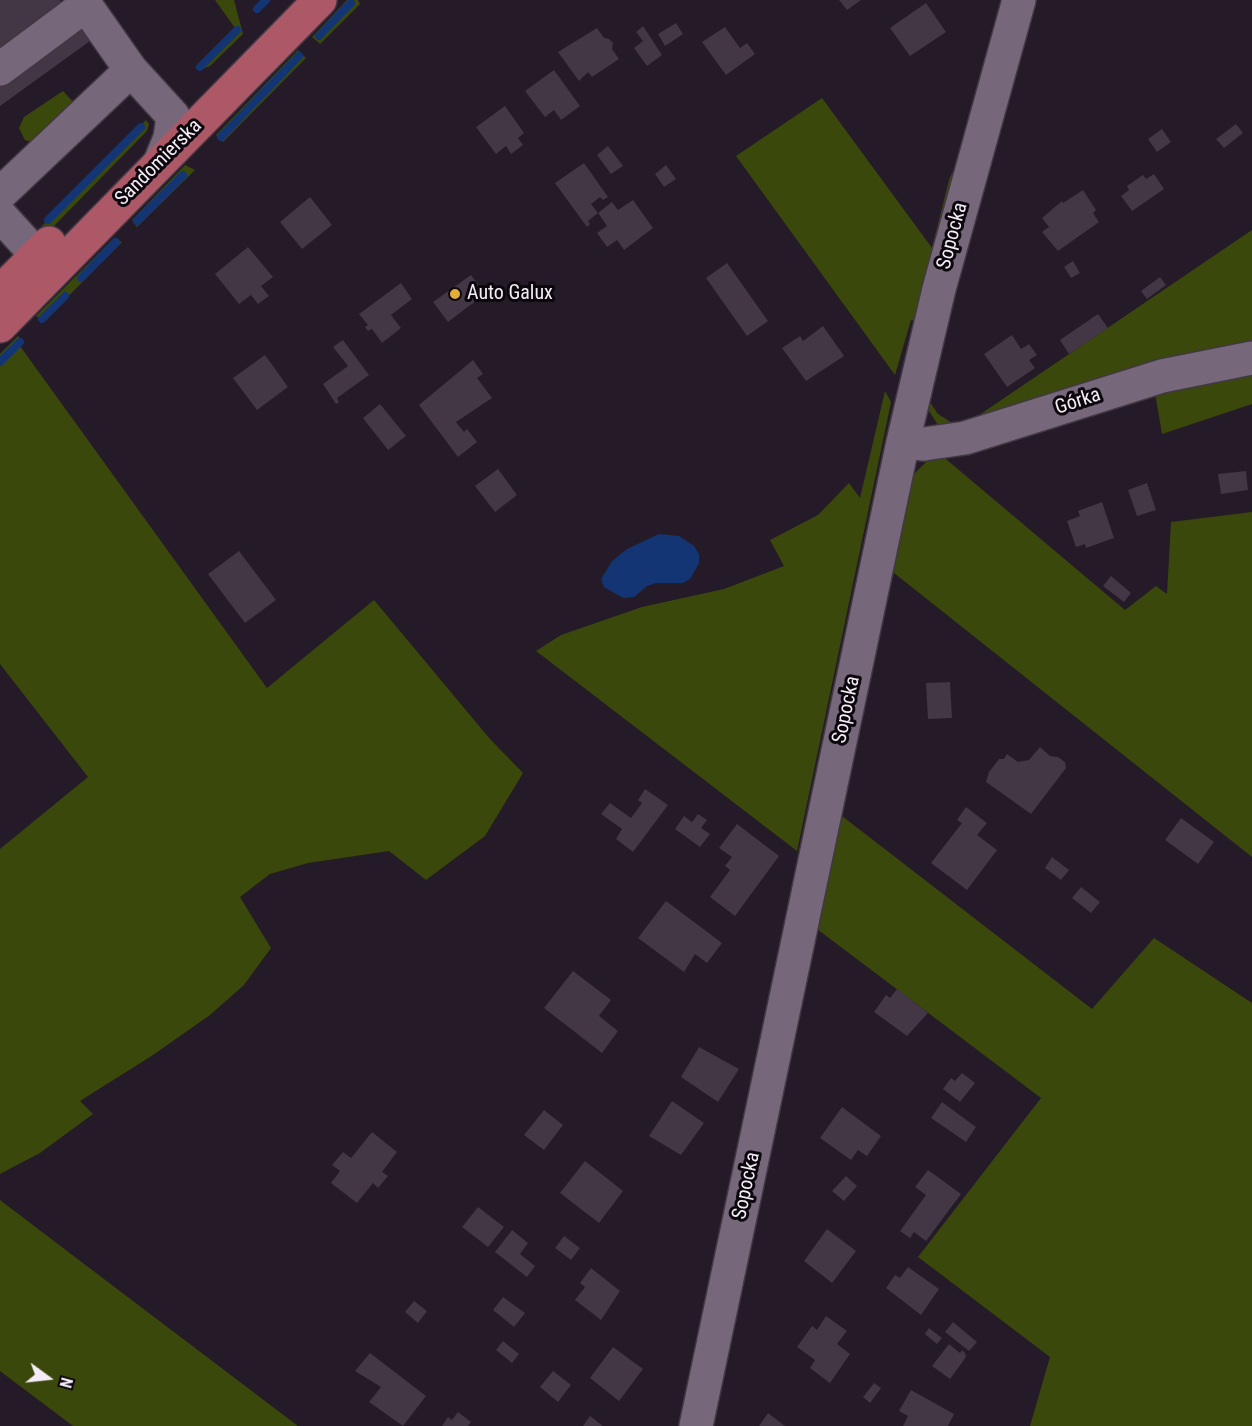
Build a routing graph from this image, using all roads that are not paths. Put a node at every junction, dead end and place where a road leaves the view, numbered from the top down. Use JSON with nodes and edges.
{"nodes":[{"id":1,"x":288,"y":0,"type":"edge"},
{"id":2,"x":320,"y":0,"type":"edge"},
{"id":3,"x":1019,"y":0,"type":"edge"},
{"id":4,"x":84,"y":3,"type":"edge"},
{"id":5,"x":0,"y":69,"type":"edge"},
{"id":6,"x":131,"y":70,"type":"junction"},
{"id":7,"x":173,"y":116,"type":"junction"},
{"id":8,"x":160,"y":162,"type":"junction"},
{"id":9,"x":0,"y":194,"type":"edge"},
{"id":10,"x":0,"y":215,"type":"edge"},
{"id":11,"x":44,"y":264,"type":"junction"},
{"id":12,"x":0,"y":292,"type":"edge"},
{"id":13,"x":0,"y":326,"type":"edge"},
{"id":14,"x":1252,"y":358,"type":"edge"},
{"id":15,"x":903,"y":442,"type":"junction"},
{"id":16,"x":696,"y":1426,"type":"edge"}],
"edges":[{"from":1,"to":7,"type":"main road","name":"Sandomierska"},
{"from":2,"to":8,"type":"main road","name":"Sandomierska"},
{"from":3,"to":15,"type":"street","name":"Sopocka"},
{"from":4,"to":5,"type":"street"},
{"from":4,"to":6,"type":"street"},
{"from":6,"to":7,"type":"street"},
{"from":6,"to":9,"type":"street"},
{"from":7,"to":8,"type":"street"},
{"from":7,"to":11,"type":"main road","name":"Sandomierska"},
{"from":8,"to":11,"type":"main road","name":"Sandomierska"},
{"from":10,"to":11,"type":"street"},
{"from":11,"to":12,"type":"main road","name":"Sandomierska"},
{"from":11,"to":13,"type":"main road","name":"Sandomierska"},
{"from":14,"to":15,"type":"street","name":"Górka"},
{"from":15,"to":16,"type":"street","name":"Sopocka"}]}
